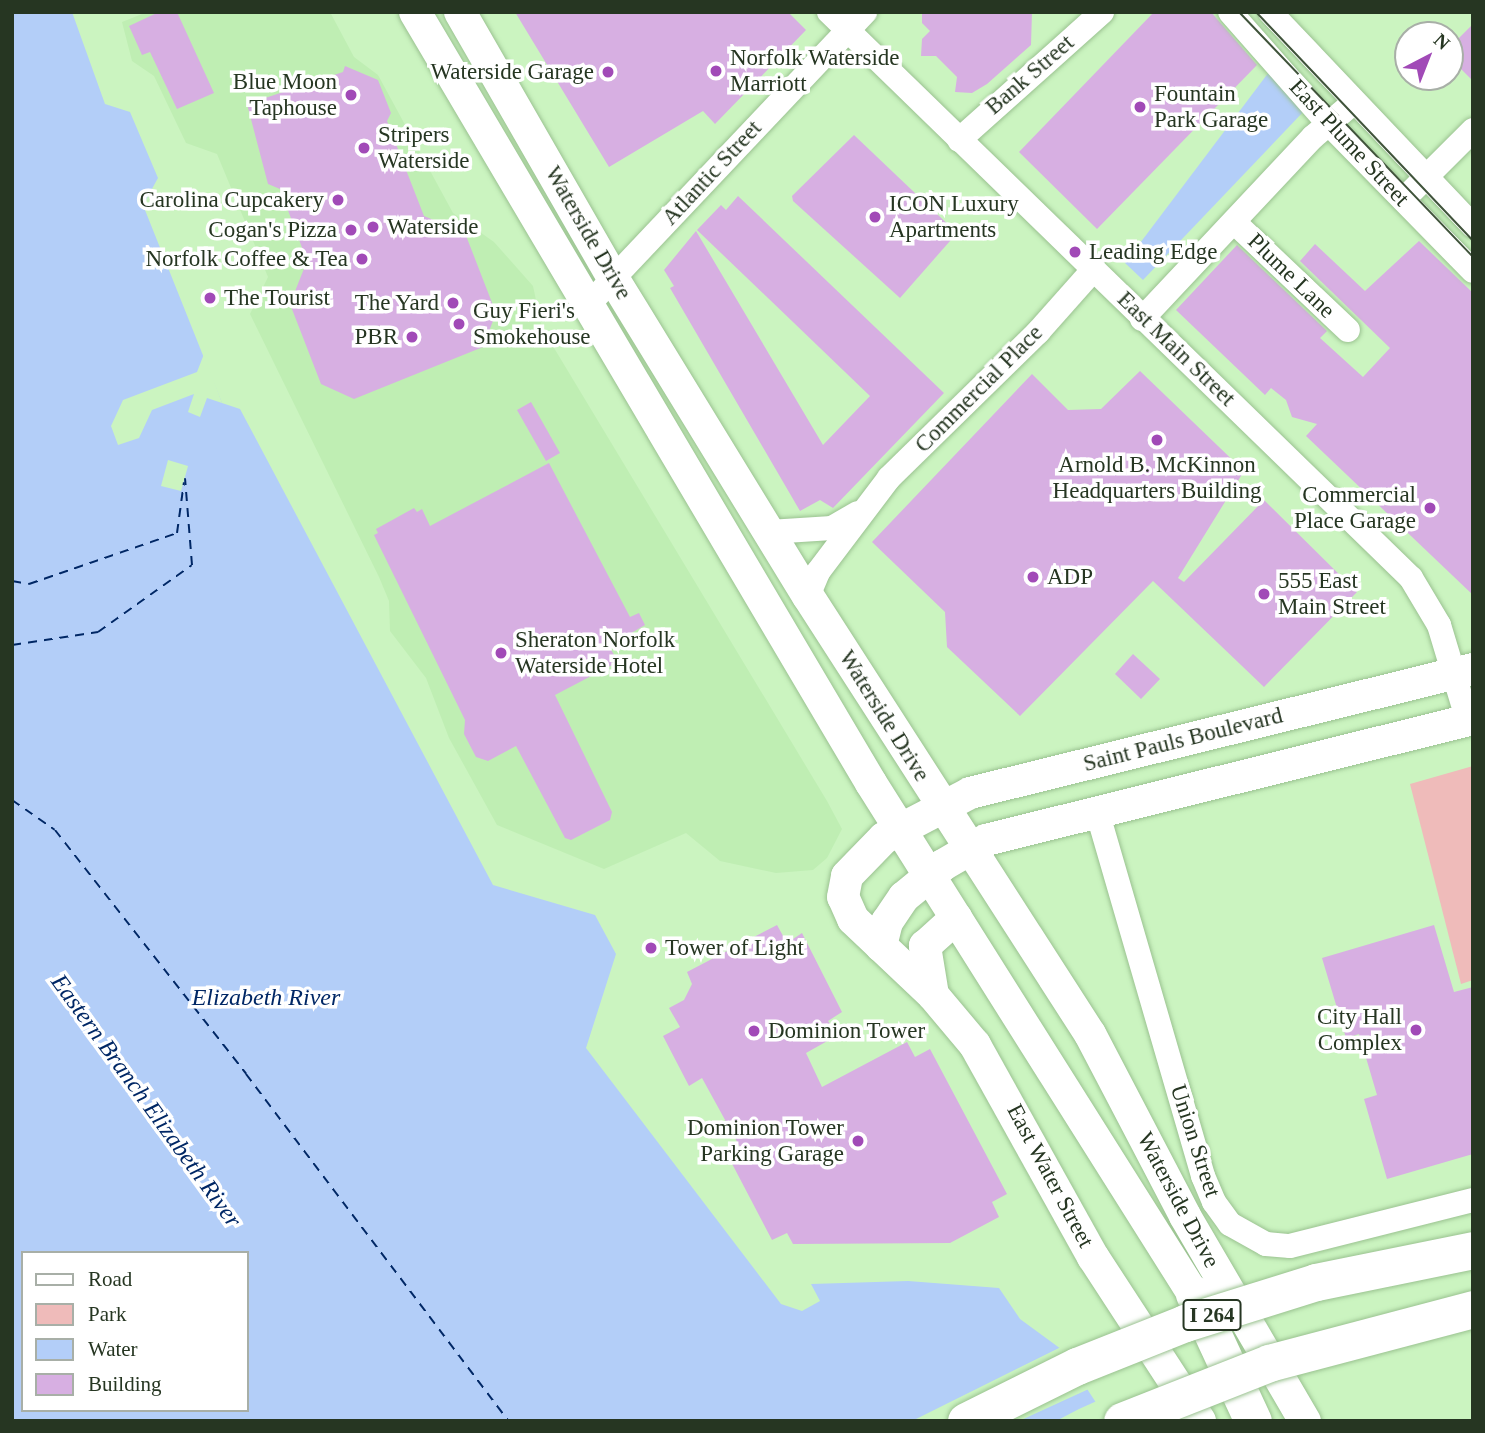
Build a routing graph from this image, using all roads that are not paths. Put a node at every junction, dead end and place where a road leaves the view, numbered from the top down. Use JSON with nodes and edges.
{"nodes":[{"id":1,"x":415,"y":12,"type":"edge"},
{"id":2,"x":460,"y":12,"type":"edge"},
{"id":3,"x":1102,"y":12,"type":"edge"},
{"id":4,"x":1230,"y":12,"type":"edge"},
{"id":5,"x":1270,"y":12,"type":"edge"},
{"id":6,"x":847,"y":18,"type":"edge"},
{"id":7,"x":1353,"y":103,"type":"junction"},
{"id":8,"x":1328,"y":123,"type":"junction"},
{"id":9,"x":1473,"y":130,"type":"edge"},
{"id":10,"x":959,"y":140,"type":"junction"},
{"id":11,"x":1425,"y":178,"type":"junction"},
{"id":12,"x":1402,"y":200,"type":"junction"},
{"id":13,"x":1234,"y":222,"type":"junction"},
{"id":14,"x":1473,"y":226,"type":"edge"},
{"id":15,"x":1094,"y":269,"type":"junction"},
{"id":16,"x":1473,"y":271,"type":"edge"},
{"id":17,"x":613,"y":278,"type":"junction"},
{"id":18,"x":589,"y":304,"type":"junction"},
{"id":19,"x":1142,"y":319,"type":"junction"},
{"id":20,"x":1348,"y":330,"type":"dead end"},
{"id":21,"x":864,"y":509,"type":"junction"},
{"id":22,"x":769,"y":532,"type":"junction"},
{"id":23,"x":808,"y":596,"type":"junction"},
{"id":24,"x":1464,"y":671,"type":"edge"},
{"id":25,"x":1470,"y":720,"type":"edge"},
{"id":26,"x":1254,"y":723,"type":"junction"},
{"id":27,"x":1175,"y":741,"type":"junction"},
{"id":28,"x":1278,"y":767,"type":"junction"},
{"id":29,"x":941,"y":806,"type":"junction"},
{"id":30,"x":1097,"y":811,"type":"junction"},
{"id":31,"x":900,"y":828,"type":"junction"},
{"id":32,"x":970,"y":847,"type":"junction"},
{"id":33,"x":929,"y":876,"type":"junction"},
{"id":34,"x":956,"y":918,"type":"junction"},
{"id":35,"x":903,"y":954,"type":"junction"},
{"id":36,"x":1473,"y":1200,"type":"edge"},
{"id":37,"x":1473,"y":1250,"type":"edge"},
{"id":38,"x":1194,"y":1294,"type":"junction"},
{"id":39,"x":1473,"y":1309,"type":"edge"},
{"id":40,"x":965,"y":1421,"type":"edge"},
{"id":41,"x":1122,"y":1421,"type":"edge"},
{"id":42,"x":1200,"y":1421,"type":"edge"},
{"id":43,"x":1253,"y":1421,"type":"edge"},
{"id":44,"x":1273,"y":1421,"type":"edge"},
{"id":45,"x":1305,"y":1421,"type":"edge"}],
"edges":[{"from":1,"to":18,"type":"main road","name":"Waterside Drive"},
{"from":2,"to":17,"type":"main road","name":"Waterside Drive"},
{"from":3,"to":10,"type":"street","name":"Bank Street"},
{"from":4,"to":8,"type":"street","name":"East Plume Street"},
{"from":5,"to":7,"type":"street","name":"East Plume Street"},
{"from":6,"to":10,"type":"street","name":"East Main Street"},
{"from":6,"to":17,"type":"street","name":"Atlantic Street"},
{"from":7,"to":8,"type":"street"},
{"from":7,"to":11,"type":"street","name":"East Plume Street"},
{"from":8,"to":12,"type":"street","name":"East Plume Street"},
{"from":8,"to":13,"type":"street"},
{"from":9,"to":11,"type":"street"},
{"from":10,"to":15,"type":"street","name":"East Main Street"},
{"from":11,"to":12,"type":"street"},
{"from":11,"to":14,"type":"street","name":"East Plume Street"},
{"from":12,"to":16,"type":"street","name":"East Plume Street"},
{"from":13,"to":19,"type":"street"},
{"from":13,"to":20,"type":"street","name":"Plume Lane"},
{"from":15,"to":19,"type":"street","name":"East Main Street"},
{"from":15,"to":21,"type":"street","name":"Commercial Place"},
{"from":17,"to":18,"type":"street","name":"Atlantic Street"},
{"from":17,"to":22,"type":"main road","name":"Waterside Drive"},
{"from":18,"to":31,"type":"main road","name":"Waterside Drive"},
{"from":19,"to":24,"type":"street","name":"East Main Street"},
{"from":21,"to":22,"type":"street","name":"Commercial Place"},
{"from":21,"to":23,"type":"street","name":"Commercial Place"},
{"from":22,"to":23,"type":"main road","name":"Waterside Drive"},
{"from":23,"to":29,"type":"main road","name":"Waterside Drive"},
{"from":24,"to":25,"type":"street","name":"East Main Street"},
{"from":24,"to":26,"type":"main road","name":"Saint Pauls Boulevard"},
{"from":25,"to":28,"type":"main road"},
{"from":26,"to":27,"type":"main road","name":"Saint Pauls Boulevard"},
{"from":26,"to":28,"type":"main road"},
{"from":27,"to":29,"type":"main road","name":"Saint Pauls Boulevard"},
{"from":27,"to":30,"type":"main road"},
{"from":28,"to":30,"type":"main road"},
{"from":29,"to":31,"type":"main road","name":"Saint Pauls Boulevard"},
{"from":29,"to":32,"type":"main road","name":"Waterside Drive"},
{"from":30,"to":32,"type":"main road"},
{"from":30,"to":36,"type":"street","name":"Union Street"},
{"from":31,"to":33,"type":"main road","name":"Waterside Drive"},
{"from":31,"to":35,"type":"main road","name":"East Water Street"},
{"from":32,"to":33,"type":"main road"},
{"from":32,"to":45,"type":"main road","name":"Waterside Drive"},
{"from":33,"to":34,"type":"main road","name":"Waterside Drive"},
{"from":33,"to":35,"type":"main road"},
{"from":34,"to":35,"type":"main road"},
{"from":34,"to":38,"type":"main road","name":"Waterside Drive"},
{"from":35,"to":42,"type":"main road","name":"East Water Street"},
{"from":37,"to":40,"type":"highway","number":"I 264","bridge":true},
{"from":38,"to":43,"type":"highway"},
{"from":38,"to":44,"type":"main road","name":"Waterside Drive"},
{"from":39,"to":41,"type":"highway","bridge":true}]}
